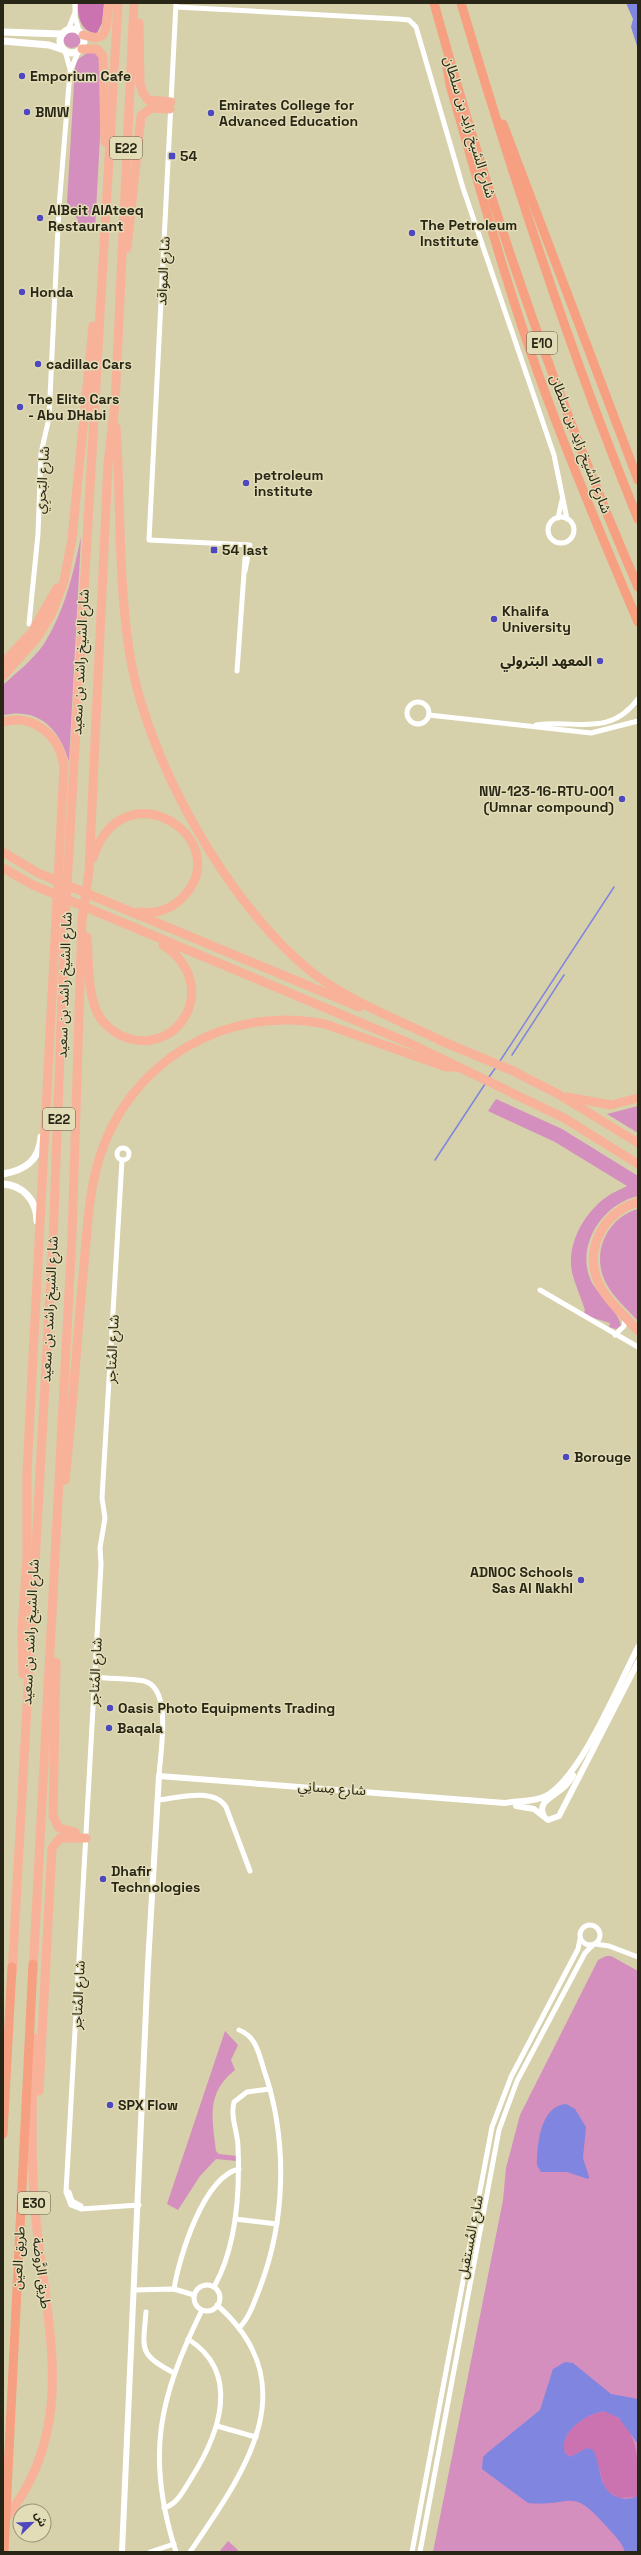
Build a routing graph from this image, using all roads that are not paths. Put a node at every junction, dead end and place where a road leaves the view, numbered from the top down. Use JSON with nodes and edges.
{"nodes":[{"id":1,"x":75,"y":3,"type":"edge"},
{"id":2,"x":109,"y":3,"type":"edge"},
{"id":3,"x":118,"y":3,"type":"edge"},
{"id":4,"x":136,"y":3,"type":"edge"},
{"id":5,"x":434,"y":3,"type":"edge"},
{"id":6,"x":461,"y":3,"type":"edge"},
{"id":7,"x":176,"y":5,"type":"edge"},
{"id":8,"x":74,"y":12,"type":"junction"},
{"id":9,"x":3,"y":32,"type":"edge"},
{"id":10,"x":65,"y":32,"type":"junction"},
{"id":11,"x":81,"y":33,"type":"junction"},
{"id":12,"x":3,"y":41,"type":"edge"},
{"id":13,"x":65,"y":50,"type":"junction"},
{"id":14,"x":80,"y":50,"type":"junction"},
{"id":15,"x":447,"y":51,"type":"junction"},
{"id":16,"x":479,"y":62,"type":"junction"},
{"id":17,"x":70,"y":72,"type":"junction"},
{"id":18,"x":171,"y":106,"type":"junction"},
{"id":19,"x":107,"y":178,"type":"junction"},
{"id":20,"x":102,"y":270,"type":"junction"},
{"id":21,"x":119,"y":293,"type":"junction"},
{"id":22,"x":115,"y":404,"type":"junction"},
{"id":23,"x":638,"y":480,"type":"edge"},
{"id":24,"x":562,"y":493,"type":"junction"},
{"id":25,"x":558,"y":518,"type":"junction"},
{"id":26,"x":638,"y":519,"type":"edge"},
{"id":27,"x":568,"y":520,"type":"junction"},
{"id":28,"x":68,"y":563,"type":"junction"},
{"id":29,"x":638,"y":586,"type":"edge"},
{"id":30,"x":638,"y":622,"type":"edge"},
{"id":31,"x":29,"y":624,"type":"dead end"},
{"id":32,"x":3,"y":663,"type":"edge"},
{"id":33,"x":237,"y":670,"type":"dead end"},
{"id":34,"x":3,"y":676,"type":"edge"},
{"id":35,"x":638,"y":698,"type":"edge"},
{"id":36,"x":429,"y":715,"type":"junction"},
{"id":37,"x":638,"y":721,"type":"edge"},
{"id":38,"x":3,"y":722,"type":"edge"},
{"id":39,"x":533,"y":725,"type":"junction"},
{"id":40,"x":3,"y":852,"type":"edge"},
{"id":41,"x":4,"y":869,"type":"edge"},
{"id":42,"x":89,"y":871,"type":"junction"},
{"id":43,"x":131,"y":912,"type":"junction"},
{"id":44,"x":82,"y":920,"type":"junction"},
{"id":45,"x":146,"y":933,"type":"junction"},
{"id":46,"x":444,"y":1042,"type":"junction"},
{"id":47,"x":458,"y":1067,"type":"junction"},
{"id":48,"x":558,"y":1094,"type":"junction"},
{"id":49,"x":638,"y":1098,"type":"edge"},
{"id":50,"x":46,"y":1107,"type":"junction"},
{"id":51,"x":638,"y":1143,"type":"edge"},
{"id":52,"x":122,"y":1160,"type":"dead end"},
{"id":53,"x":638,"y":1164,"type":"edge"},
{"id":54,"x":3,"y":1174,"type":"edge"},
{"id":55,"x":3,"y":1184,"type":"edge"},
{"id":56,"x":638,"y":1202,"type":"edge"},
{"id":57,"x":38,"y":1252,"type":"junction"},
{"id":58,"x":540,"y":1290,"type":"dead end"},
{"id":59,"x":625,"y":1317,"type":"junction"},
{"id":60,"x":638,"y":1332,"type":"edge"},
{"id":61,"x":615,"y":1335,"type":"junction"},
{"id":62,"x":638,"y":1347,"type":"edge"},
{"id":63,"x":55,"y":1578,"type":"junction"},
{"id":64,"x":54,"y":1594,"type":"junction"},
{"id":65,"x":638,"y":1647,"type":"edge"},
{"id":66,"x":638,"y":1662,"type":"edge"},
{"id":67,"x":628,"y":1666,"type":"junction"},
{"id":68,"x":634,"y":1669,"type":"junction"},
{"id":69,"x":94,"y":1678,"type":"junction"},
{"id":70,"x":26,"y":1705,"type":"junction"},
{"id":71,"x":578,"y":1764,"type":"junction"},
{"id":72,"x":159,"y":1776,"type":"junction"},
{"id":73,"x":158,"y":1800,"type":"junction"},
{"id":74,"x":505,"y":1803,"type":"junction"},
{"id":75,"x":546,"y":1819,"type":"junction"},
{"id":76,"x":86,"y":1835,"type":"junction"},
{"id":77,"x":250,"y":1871,"type":"dead end"},
{"id":78,"x":600,"y":1934,"type":"junction"},
{"id":79,"x":580,"y":1939,"type":"junction"},
{"id":80,"x":594,"y":1945,"type":"junction"},
{"id":81,"x":609,"y":1946,"type":"junction"},
{"id":82,"x":638,"y":1958,"type":"edge"},
{"id":83,"x":33,"y":1964,"type":"junction"},
{"id":84,"x":12,"y":1967,"type":"junction"},
{"id":85,"x":239,"y":2030,"type":"dead end"},
{"id":86,"x":3,"y":2064,"type":"edge"},
{"id":87,"x":270,"y":2089,"type":"junction"},
{"id":88,"x":3,"y":2134,"type":"edge"},
{"id":89,"x":239,"y":2169,"type":"junction"},
{"id":90,"x":33,"y":2180,"type":"junction"},
{"id":91,"x":139,"y":2205,"type":"junction"},
{"id":92,"x":236,"y":2219,"type":"junction"},
{"id":93,"x":276,"y":2224,"type":"junction"},
{"id":94,"x":214,"y":2288,"type":"junction"},
{"id":95,"x":174,"y":2289,"type":"junction"},
{"id":96,"x":135,"y":2290,"type":"junction"},
{"id":97,"x":194,"y":2295,"type":"junction"},
{"id":98,"x":217,"y":2306,"type":"junction"},
{"id":99,"x":202,"y":2310,"type":"junction"},
{"id":100,"x":146,"y":2312,"type":"dead end"},
{"id":101,"x":239,"y":2328,"type":"junction"},
{"id":102,"x":188,"y":2339,"type":"junction"},
{"id":103,"x":174,"y":2373,"type":"junction"},
{"id":104,"x":217,"y":2426,"type":"junction"},
{"id":105,"x":256,"y":2437,"type":"junction"},
{"id":106,"x":164,"y":2508,"type":"junction"},
{"id":107,"x":3,"y":2522,"type":"edge"},
{"id":108,"x":174,"y":2544,"type":"junction"},
{"id":109,"x":4,"y":2552,"type":"edge"},
{"id":110,"x":122,"y":2552,"type":"edge"},
{"id":111,"x":150,"y":2552,"type":"edge"},
{"id":112,"x":176,"y":2552,"type":"edge"},
{"id":113,"x":190,"y":2552,"type":"edge"},
{"id":114,"x":412,"y":2552,"type":"edge"},
{"id":115,"x":420,"y":2552,"type":"edge"}],
"edges":[{"from":1,"to":8,"type":"street"},
{"from":2,"to":11,"type":"highway"},
{"from":3,"to":19,"type":"highway","name":"شارع الشيخ راشد بن سعيد","number":"E22"},
{"from":4,"to":18,"type":"highway"},
{"from":4,"to":21,"type":"highway","name":"شارع الشيخ راشد بن سعيد","number":"E22"},
{"from":5,"to":15,"type":"highway","name":"شارع الشيخ زايد بن سلطان","number":"E10"},
{"from":6,"to":16,"type":"highway","name":"شارع الشيخ زايد بن سلطان","number":"E10"},
{"from":7,"to":18,"type":"street","name":"شارع المواقد"},
{"from":7,"to":24,"type":"street"},
{"from":8,"to":10,"type":"street"},
{"from":8,"to":11,"type":"street"},
{"from":9,"to":10,"type":"main road"},
{"from":10,"to":11,"type":"main road"},
{"from":10,"to":13,"type":"main road"},
{"from":11,"to":14,"type":"main road"},
{"from":12,"to":13,"type":"main road"},
{"from":13,"to":14,"type":"main road"},
{"from":13,"to":17,"type":"street","name":"شارع البَحرِي"},
{"from":14,"to":17,"type":"street","name":"شارع البَحرِي"},
{"from":14,"to":19,"type":"highway"},
{"from":15,"to":29,"type":"highway","name":"شارع الشيخ زايد بن سلطان","number":"E10"},
{"from":15,"to":30,"type":"highway"},
{"from":16,"to":23,"type":"highway"},
{"from":16,"to":26,"type":"highway","name":"شارع الشيخ زايد بن سلطان","number":"E10"},
{"from":17,"to":31,"type":"street","name":"شارع البَحرِي"},
{"from":18,"to":21,"type":"highway"},
{"from":18,"to":33,"type":"street","name":"شارع المواقد"},
{"from":19,"to":20,"type":"highway","name":"شارع الشيخ راشد بن سعيد","number":"E22"},
{"from":20,"to":28,"type":"highway"},
{"from":20,"to":70,"type":"highway","name":"شارع الشيخ راشد بن سعيد","number":"E22"},
{"from":21,"to":22,"type":"highway","name":"شارع الشيخ راشد بن سعيد","number":"E22"},
{"from":22,"to":42,"type":"highway","name":"شارع الشيخ راشد بن سعيد","number":"E22"},
{"from":22,"to":46,"type":"highway"},
{"from":24,"to":25,"type":"street"},
{"from":24,"to":27,"type":"street"},
{"from":25,"to":27,"type":"street"},
{"from":25,"to":27,"type":"street"},
{"from":28,"to":32,"type":"highway"},
{"from":28,"to":34,"type":"highway"},
{"from":35,"to":39,"type":"street"},
{"from":36,"to":36,"type":"street"},
{"from":36,"to":39,"type":"street"},
{"from":37,"to":39,"type":"street"},
{"from":38,"to":50,"type":"highway"},
{"from":40,"to":43,"type":"highway"},
{"from":41,"to":45,"type":"highway"},
{"from":42,"to":43,"type":"highway"},
{"from":42,"to":44,"type":"highway","name":"شارع الشيخ راشد بن سعيد","number":"E22"},
{"from":43,"to":46,"type":"highway"},
{"from":44,"to":45,"type":"highway"},
{"from":44,"to":63,"type":"highway","name":"شارع الشيخ راشد بن سعيد","number":"E22"},
{"from":45,"to":47,"type":"highway"},
{"from":46,"to":48,"type":"highway"},
{"from":47,"to":53,"type":"highway"},
{"from":47,"to":63,"type":"highway"},
{"from":48,"to":49,"type":"highway"},
{"from":48,"to":51,"type":"highway"},
{"from":50,"to":54,"type":"main road"},
{"from":50,"to":57,"type":"highway"},
{"from":52,"to":69,"type":"street","name":"شارع المُتاجر"},
{"from":55,"to":57,"type":"main road"},
{"from":56,"to":59,"type":"highway"},
{"from":57,"to":70,"type":"highway"},
{"from":58,"to":61,"type":"street"},
{"from":59,"to":60,"type":"highway"},
{"from":59,"to":61,"type":"street"},
{"from":61,"to":62,"type":"street"},
{"from":63,"to":64,"type":"highway","name":"شارع الشيخ راشد بن سعيد","number":"E22"},
{"from":64,"to":76,"type":"highway"},
{"from":64,"to":83,"type":"highway","name":"شارع الشيخ راشد بن سعيد","number":"E22"},
{"from":65,"to":67,"type":"street","name":"شارع مِسانِي"},
{"from":66,"to":68,"type":"street"},
{"from":67,"to":68,"type":"street"},
{"from":67,"to":71,"type":"street","name":"شارع مِسانِي"},
{"from":68,"to":75,"type":"street"},
{"from":69,"to":72,"type":"street"},
{"from":69,"to":76,"type":"street","name":"شارع المُتاجر"},
{"from":70,"to":84,"type":"highway","name":"شارع الشيخ راشد بن سعيد","number":"E22"},
{"from":71,"to":74,"type":"street","name":"شارع مِسانِي"},
{"from":71,"to":75,"type":"street"},
{"from":72,"to":73,"type":"street"},
{"from":72,"to":74,"type":"street","name":"شارع مِسانِي"},
{"from":73,"to":77,"type":"street"},
{"from":73,"to":91,"type":"street"},
{"from":74,"to":75,"type":"street","name":"شارع مِسانِي"},
{"from":76,"to":90,"type":"highway"},
{"from":76,"to":91,"type":"street","name":"شارع المُتاجر"},
{"from":78,"to":79,"type":"street"},
{"from":78,"to":80,"type":"street"},
{"from":78,"to":81,"type":"street"},
{"from":79,"to":80,"type":"street"},
{"from":79,"to":114,"type":"street","name":"شارع المُستقبل"},
{"from":80,"to":81,"type":"street"},
{"from":80,"to":115,"type":"street","name":"شارع المُستقبل"},
{"from":81,"to":82,"type":"street"},
{"from":83,"to":90,"type":"highway","name":"طريق الرَّوضة","number":"E30"},
{"from":83,"to":109,"type":"highway","name":"طريق العين","number":"E22"},
{"from":84,"to":86,"type":"highway"},
{"from":84,"to":88,"type":"highway","number":"E22"},
{"from":85,"to":87,"type":"street"},
{"from":87,"to":89,"type":"street"},
{"from":87,"to":93,"type":"street"},
{"from":89,"to":92,"type":"street"},
{"from":89,"to":95,"type":"street"},
{"from":90,"to":107,"type":"highway","name":"طريق الرَّوضة","number":"E30"},
{"from":91,"to":96,"type":"street"},
{"from":92,"to":93,"type":"street"},
{"from":92,"to":94,"type":"street"},
{"from":93,"to":101,"type":"street"},
{"from":94,"to":97,"type":"street"},
{"from":94,"to":98,"type":"street"},
{"from":95,"to":96,"type":"street"},
{"from":95,"to":97,"type":"street"},
{"from":96,"to":110,"type":"street"},
{"from":97,"to":99,"type":"street"},
{"from":98,"to":99,"type":"street"},
{"from":98,"to":101,"type":"street"},
{"from":99,"to":102,"type":"street"},
{"from":100,"to":103,"type":"street"},
{"from":101,"to":105,"type":"street"},
{"from":102,"to":103,"type":"street"},
{"from":102,"to":104,"type":"street"},
{"from":103,"to":106,"type":"street"},
{"from":104,"to":105,"type":"street"},
{"from":104,"to":106,"type":"street"},
{"from":105,"to":113,"type":"street"},
{"from":106,"to":108,"type":"street"},
{"from":108,"to":111,"type":"street"},
{"from":108,"to":112,"type":"street"}]}
